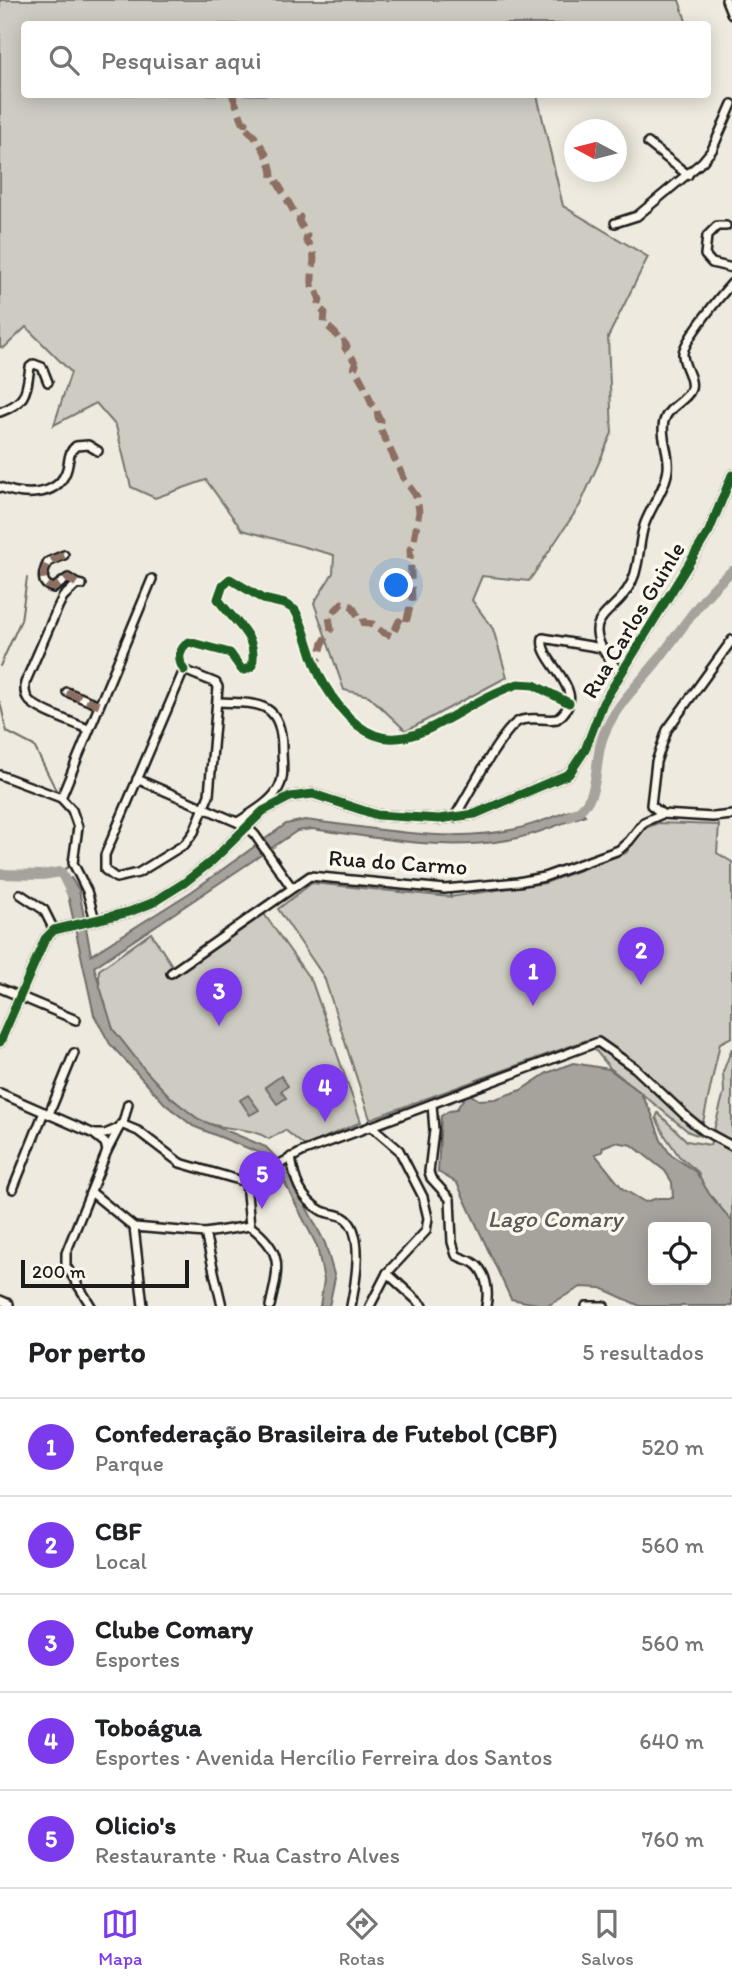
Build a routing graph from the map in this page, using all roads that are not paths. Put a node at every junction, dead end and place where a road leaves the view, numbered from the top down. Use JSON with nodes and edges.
{"nodes":[{"id":1,"x":726,"y":0,"type":"edge"},
{"id":2,"x":732,"y":15,"type":"edge"},
{"id":3,"x":732,"y":104,"type":"edge"},
{"id":4,"x":648,"y":143,"type":"dead end"},
{"id":5,"x":688,"y":175,"type":"junction"},
{"id":6,"x":615,"y":223,"type":"dead end"},
{"id":7,"x":726,"y":226,"type":"dead end"},
{"id":8,"x":732,"y":268,"type":"edge"},
{"id":9,"x":732,"y":283,"type":"edge"},
{"id":10,"x":48,"y":382,"type":"dead end"},
{"id":11,"x":0,"y":412,"type":"edge"},
{"id":12,"x":98,"y":452,"type":"dead end"},
{"id":13,"x":731,"y":479,"type":"edge"},
{"id":14,"x":0,"y":487,"type":"edge"},
{"id":15,"x":64,"y":555,"type":"dead end"},
{"id":16,"x":152,"y":579,"type":"dead end"},
{"id":17,"x":732,"y":640,"type":"edge"},
{"id":18,"x":602,"y":648,"type":"junction"},
{"id":19,"x":184,"y":670,"type":"junction"},
{"id":20,"x":621,"y":674,"type":"junction"},
{"id":21,"x":67,"y":692,"type":"dead end"},
{"id":22,"x":218,"y":702,"type":"junction"},
{"id":23,"x":569,"y":703,"type":"junction"},
{"id":24,"x":99,"y":705,"type":"junction"},
{"id":25,"x":88,"y":729,"type":"junction"},
{"id":26,"x":0,"y":775,"type":"edge"},
{"id":27,"x":137,"y":779,"type":"junction"},
{"id":28,"x":61,"y":799,"type":"junction"},
{"id":29,"x":651,"y":805,"type":"junction"},
{"id":30,"x":204,"y":807,"type":"junction"},
{"id":31,"x":662,"y":814,"type":"junction"},
{"id":32,"x":732,"y":815,"type":"edge"},
{"id":33,"x":454,"y":818,"type":"junction"},
{"id":34,"x":644,"y":822,"type":"junction"},
{"id":35,"x":242,"y":824,"type":"junction"},
{"id":36,"x":292,"y":888,"type":"junction"},
{"id":37,"x":20,"y":894,"type":"dead end"},
{"id":38,"x":92,"y":921,"type":"junction"},
{"id":39,"x":54,"y":930,"type":"junction"},
{"id":40,"x":171,"y":973,"type":"dead end"},
{"id":41,"x":0,"y":988,"type":"edge"},
{"id":42,"x":20,"y":997,"type":"junction"},
{"id":43,"x":76,"y":1020,"type":"dead end"},
{"id":44,"x":0,"y":1042,"type":"edge"},
{"id":45,"x":74,"y":1053,"type":"dead end"},
{"id":46,"x":0,"y":1093,"type":"edge"},
{"id":47,"x":128,"y":1104,"type":"dead end"},
{"id":48,"x":432,"y":1104,"type":"junction"},
{"id":49,"x":46,"y":1113,"type":"junction"},
{"id":50,"x":121,"y":1126,"type":"junction"},
{"id":51,"x":371,"y":1126,"type":"junction"},
{"id":52,"x":94,"y":1134,"type":"junction"},
{"id":53,"x":732,"y":1146,"type":"edge"},
{"id":54,"x":107,"y":1152,"type":"junction"},
{"id":55,"x":287,"y":1159,"type":"junction"},
{"id":56,"x":246,"y":1181,"type":"junction"},
{"id":57,"x":13,"y":1189,"type":"dead end"},
{"id":58,"x":91,"y":1192,"type":"junction"},
{"id":59,"x":250,"y":1226,"type":"junction"},
{"id":60,"x":134,"y":1227,"type":"junction"},
{"id":61,"x":205,"y":1233,"type":"junction"},
{"id":62,"x":387,"y":1273,"type":"junction"},
{"id":63,"x":0,"y":1300,"type":"edge"},
{"id":64,"x":9,"y":1304,"type":"dead end"},
{"id":65,"x":91,"y":1306,"type":"edge"},
{"id":66,"x":143,"y":1306,"type":"edge"},
{"id":67,"x":222,"y":1306,"type":"edge"},
{"id":68,"x":270,"y":1306,"type":"edge"},
{"id":69,"x":351,"y":1306,"type":"edge"},
{"id":70,"x":370,"y":1306,"type":"edge"},
{"id":71,"x":423,"y":1306,"type":"edge"},
{"id":72,"x":486,"y":1306,"type":"edge"},
{"id":73,"x":586,"y":1306,"type":"edge"},
{"id":74,"x":604,"y":1306,"type":"edge"}],
"edges":[{"from":1,"to":2,"type":"street"},
{"from":3,"to":5,"type":"street"},
{"from":4,"to":5,"type":"street"},
{"from":5,"to":6,"type":"street"},
{"from":7,"to":8,"type":"street"},
{"from":9,"to":18,"type":"street"},
{"from":10,"to":11,"type":"street"},
{"from":12,"to":14,"type":"street"},
{"from":13,"to":20,"type":"street","name":"Rua Carlos Guinle"},
{"from":15,"to":25,"type":"street"},
{"from":16,"to":24,"type":"street"},
{"from":17,"to":29,"type":"street"},
{"from":18,"to":20,"type":"street"},
{"from":18,"to":23,"type":"street"},
{"from":19,"to":22,"type":"street"},
{"from":19,"to":23,"type":"street"},
{"from":19,"to":27,"type":"street"},
{"from":20,"to":33,"type":"street","name":"Rua Carlos Guinle"},
{"from":21,"to":24,"type":"street"},
{"from":22,"to":30,"type":"street"},
{"from":22,"to":35,"type":"street"},
{"from":23,"to":33,"type":"street"},
{"from":24,"to":25,"type":"street"},
{"from":25,"to":28,"type":"street"},
{"from":26,"to":28,"type":"street"},
{"from":27,"to":30,"type":"street"},
{"from":27,"to":30,"type":"street"},
{"from":28,"to":38,"type":"street"},
{"from":29,"to":31,"type":"street"},
{"from":29,"to":34,"type":"street"},
{"from":30,"to":35,"type":"street"},
{"from":31,"to":32,"type":"street","name":"Rua do Carmo"},
{"from":31,"to":34,"type":"street","name":"Rua do Carmo"},
{"from":33,"to":35,"type":"street","name":"Rua Carlos Guinle"},
{"from":34,"to":36,"type":"street","name":"Rua do Carmo"},
{"from":35,"to":36,"type":"street"},
{"from":35,"to":38,"type":"street","name":"Rua Carlos Guinle"},
{"from":36,"to":40,"type":"street","name":"Rua do Carmo"},
{"from":37,"to":39,"type":"street"},
{"from":38,"to":39,"type":"street","name":"Rua Carlos Guinle"},
{"from":39,"to":42,"type":"street"},
{"from":41,"to":42,"type":"street"},
{"from":42,"to":43,"type":"street"},
{"from":42,"to":44,"type":"street"},
{"from":45,"to":49,"type":"street"},
{"from":46,"to":49,"type":"street"},
{"from":47,"to":50,"type":"street"},
{"from":48,"to":51,"type":"street"},
{"from":48,"to":53,"type":"street"},
{"from":48,"to":72,"type":"street"},
{"from":49,"to":52,"type":"street"},
{"from":49,"to":57,"type":"street"},
{"from":50,"to":52,"type":"street"},
{"from":50,"to":54,"type":"street"},
{"from":50,"to":56,"type":"street"},
{"from":51,"to":55,"type":"street"},
{"from":51,"to":62,"type":"street"},
{"from":52,"to":54,"type":"street"},
{"from":54,"to":58,"type":"street"},
{"from":55,"to":56,"type":"street"},
{"from":55,"to":69,"type":"street"},
{"from":56,"to":59,"type":"street"},
{"from":58,"to":60,"type":"street"},
{"from":58,"to":65,"type":"street"},
{"from":59,"to":61,"type":"street"},
{"from":59,"to":68,"type":"street"},
{"from":60,"to":61,"type":"street"},
{"from":60,"to":66,"type":"street"},
{"from":61,"to":67,"type":"street"},
{"from":62,"to":70,"type":"street"},
{"from":62,"to":71,"type":"street"},
{"from":63,"to":64,"type":"street"},
{"from":73,"to":74,"type":"street"}]}
